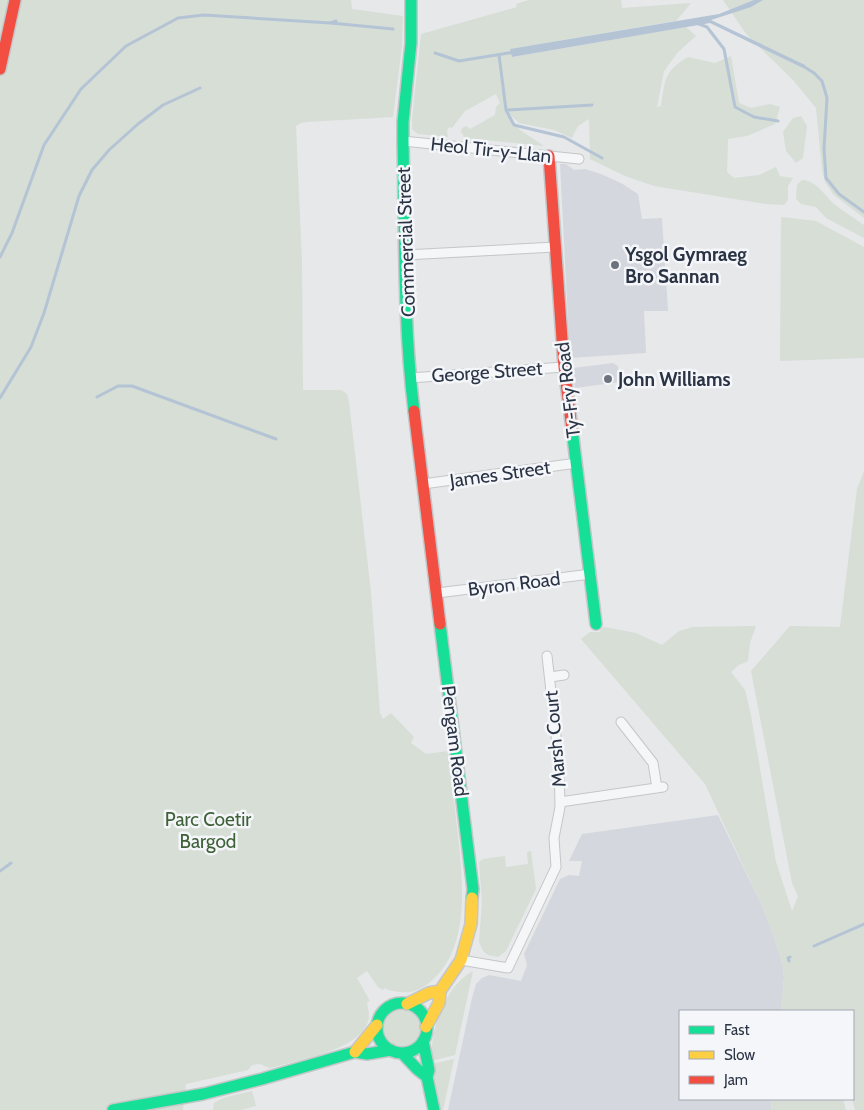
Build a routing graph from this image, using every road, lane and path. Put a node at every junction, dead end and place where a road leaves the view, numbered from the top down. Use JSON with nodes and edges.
{"nodes":[{"id":1,"x":15,"y":0,"type":"edge"},
{"id":2,"x":411,"y":0,"type":"edge"},
{"id":3,"x":0,"y":69,"type":"edge"},
{"id":4,"x":403,"y":141,"type":"junction"},
{"id":5,"x":549,"y":156,"type":"junction"},
{"id":6,"x":579,"y":159,"type":"dead end"},
{"id":7,"x":555,"y":247,"type":"junction"},
{"id":8,"x":405,"y":255,"type":"junction"},
{"id":9,"x":564,"y":367,"type":"junction"},
{"id":10,"x":410,"y":378,"type":"junction"},
{"id":11,"x":577,"y":463,"type":"junction"},
{"id":12,"x":423,"y":484,"type":"junction"},
{"id":13,"x":591,"y":574,"type":"junction"},
{"id":14,"x":437,"y":593,"type":"junction"},
{"id":15,"x":596,"y":624,"type":"dead end"},
{"id":16,"x":547,"y":656,"type":"dead end"},
{"id":17,"x":564,"y":675,"type":"dead end"},
{"id":18,"x":550,"y":677,"type":"junction"},
{"id":19,"x":621,"y":722,"type":"dead end"},
{"id":20,"x":560,"y":802,"type":"junction"},
{"id":21,"x":461,"y":960,"type":"junction"},
{"id":22,"x":440,"y":991,"type":"junction"},
{"id":23,"x":407,"y":1004,"type":"junction"},
{"id":24,"x":377,"y":1026,"type":"junction"},
{"id":25,"x":426,"y":1027,"type":"junction"},
{"id":26,"x":423,"y":1041,"type":"junction"},
{"id":27,"x":355,"y":1052,"type":"junction"},
{"id":28,"x":396,"y":1052,"type":"junction"},
{"id":29,"x":427,"y":1077,"type":"junction"},
{"id":30,"x":113,"y":1110,"type":"edge"},
{"id":31,"x":434,"y":1110,"type":"edge"}],
"edges":[{"from":1,"to":3,"type":"main road"},
{"from":2,"to":4,"type":"main road","name":"Commercial Street"},
{"from":4,"to":5,"type":"street","name":"Heol Tir-y-Llan"},
{"from":4,"to":8,"type":"main road","name":"Commercial Street"},
{"from":5,"to":6,"type":"street","name":"Heol Tir-y-Llan"},
{"from":5,"to":7,"type":"main road","name":"Ty-Fry Road"},
{"from":7,"to":8,"type":"street"},
{"from":7,"to":9,"type":"main road","name":"Ty-Fry Road"},
{"from":8,"to":10,"type":"main road","name":"Commercial Street"},
{"from":9,"to":10,"type":"street","name":"George Street"},
{"from":9,"to":11,"type":"main road","name":"Ty-Fry Road"},
{"from":10,"to":12,"type":"main road","name":"Commercial Street"},
{"from":11,"to":12,"type":"street","name":"James Street"},
{"from":11,"to":13,"type":"main road","name":"Ty-Fry Road"},
{"from":12,"to":14,"type":"main road","name":"Pengam Road"},
{"from":13,"to":14,"type":"street","name":"Byron Road"},
{"from":13,"to":15,"type":"main road","name":"Ty-Fry Road"},
{"from":14,"to":21,"type":"main road","name":"Pengam Road"},
{"from":16,"to":18,"type":"street","name":"Marsh Court"},
{"from":17,"to":18,"type":"street","name":"Marsh Court"},
{"from":18,"to":20,"type":"street","name":"Marsh Court"},
{"from":19,"to":20,"type":"street","name":"Marsh Court"},
{"from":20,"to":21,"type":"street","name":"Marsh Court"},
{"from":21,"to":22,"type":"main road","name":"Pengam Road"},
{"from":22,"to":23,"type":"main road"},
{"from":22,"to":25,"type":"main road","name":"Pengam Road"},
{"from":23,"to":24,"type":"main road"},
{"from":23,"to":25,"type":"main road"},
{"from":24,"to":27,"type":"main road"},
{"from":24,"to":28,"type":"main road"},
{"from":25,"to":26,"type":"main road"},
{"from":26,"to":28,"type":"main road"},
{"from":26,"to":29,"type":"main road"},
{"from":27,"to":28,"type":"main road"},
{"from":27,"to":30,"type":"main road"},
{"from":28,"to":29,"type":"main road"},
{"from":29,"to":31,"type":"main road"}]}
